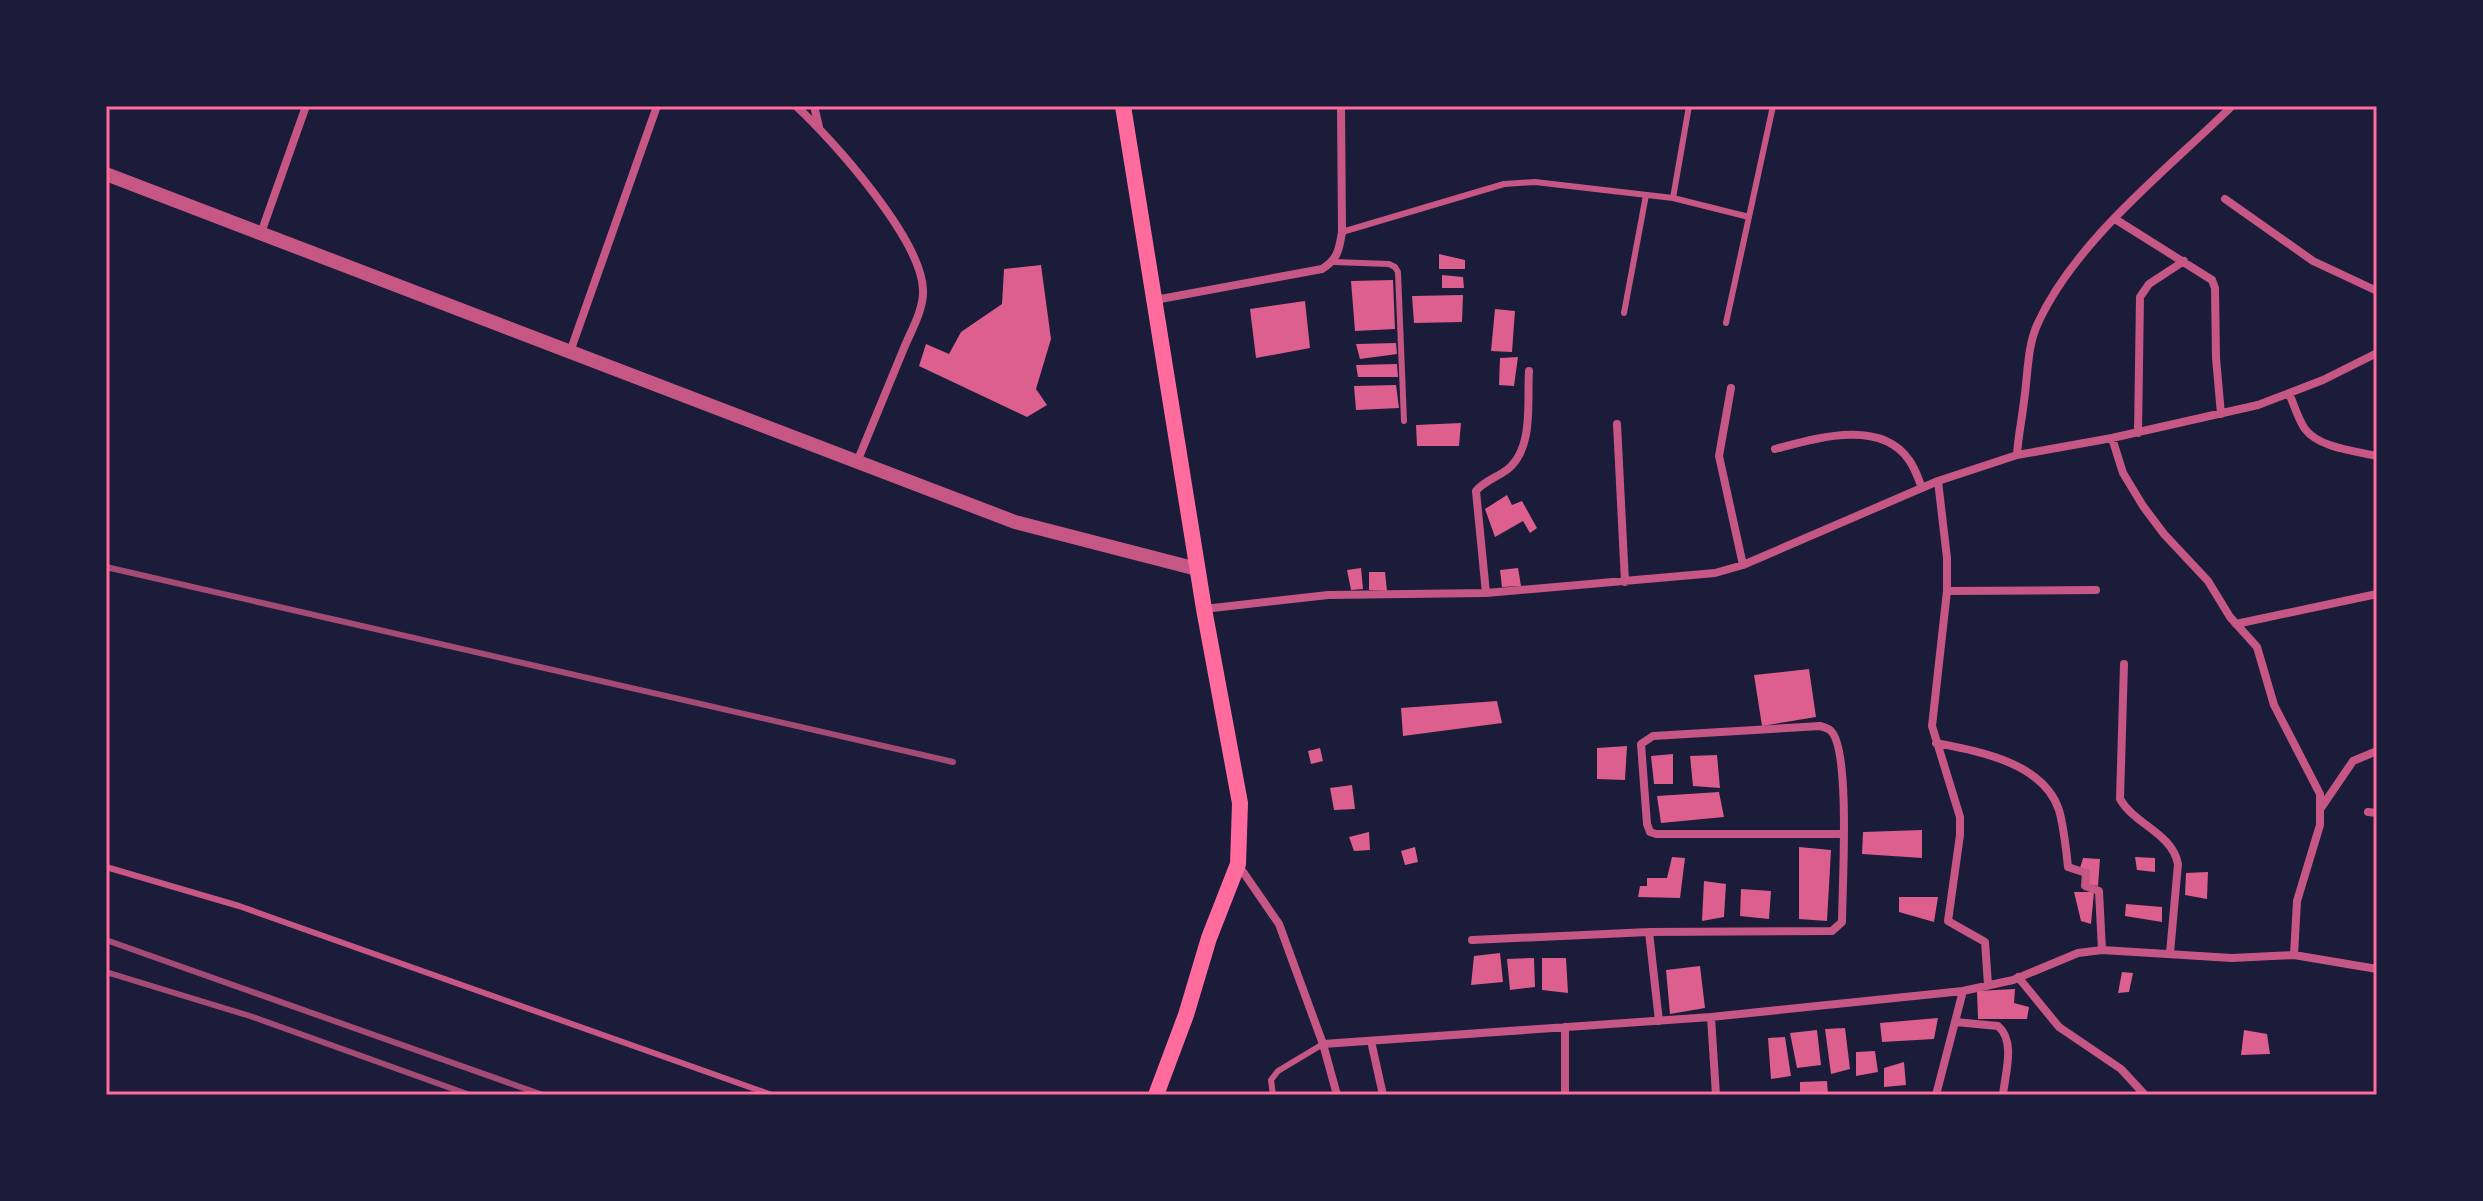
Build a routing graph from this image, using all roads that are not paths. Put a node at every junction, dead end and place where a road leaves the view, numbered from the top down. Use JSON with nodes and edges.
{"nodes":[{"id":1,"x":306,"y":106,"type":"edge"},
{"id":2,"x":657,"y":106,"type":"edge"},
{"id":3,"x":796,"y":106,"type":"edge"},
{"id":4,"x":814,"y":106,"type":"edge"},
{"id":5,"x":1123,"y":106,"type":"edge"},
{"id":6,"x":1341,"y":106,"type":"edge"},
{"id":7,"x":1689,"y":106,"type":"edge"},
{"id":8,"x":1773,"y":106,"type":"edge"},
{"id":9,"x":2232,"y":106,"type":"edge"},
{"id":10,"x":819,"y":127,"type":"junction"},
{"id":11,"x":106,"y":174,"type":"edge"},
{"id":12,"x":1646,"y":195,"type":"junction"},
{"id":13,"x":1673,"y":198,"type":"junction"},
{"id":14,"x":2225,"y":199,"type":"dead end"},
{"id":15,"x":1749,"y":217,"type":"junction"},
{"id":16,"x":2115,"y":219,"type":"junction"},
{"id":17,"x":1342,"y":232,"type":"junction"},
{"id":18,"x":261,"y":233,"type":"junction"},
{"id":19,"x":2184,"y":261,"type":"junction"},
{"id":20,"x":1334,"y":262,"type":"junction"},
{"id":21,"x":2377,"y":291,"type":"edge"},
{"id":22,"x":1154,"y":300,"type":"junction"},
{"id":23,"x":1624,"y":313,"type":"dead end"},
{"id":24,"x":1726,"y":323,"type":"dead end"},
{"id":25,"x":570,"y":352,"type":"junction"},
{"id":26,"x":2377,"y":353,"type":"edge"},
{"id":27,"x":1529,"y":371,"type":"dead end"},
{"id":28,"x":1731,"y":388,"type":"dead end"},
{"id":29,"x":2289,"y":393,"type":"junction"},
{"id":30,"x":2221,"y":414,"type":"junction"},
{"id":31,"x":1404,"y":421,"type":"dead end"},
{"id":32,"x":1617,"y":424,"type":"dead end"},
{"id":33,"x":2138,"y":433,"type":"junction"},
{"id":34,"x":2112,"y":438,"type":"junction"},
{"id":35,"x":1775,"y":449,"type":"dead end"},
{"id":36,"x":2017,"y":455,"type":"junction"},
{"id":37,"x":2377,"y":456,"type":"edge"},
{"id":38,"x":857,"y":462,"type":"junction"},
{"id":39,"x":1938,"y":481,"type":"junction"},
{"id":40,"x":1922,"y":488,"type":"junction"},
{"id":41,"x":1743,"y":565,"type":"junction"},
{"id":42,"x":1197,"y":569,"type":"junction"},
{"id":43,"x":1625,"y":582,"type":"junction"},
{"id":44,"x":2096,"y":590,"type":"dead end"},
{"id":45,"x":1947,"y":591,"type":"junction"},
{"id":46,"x":1486,"y":593,"type":"junction"},
{"id":47,"x":2377,"y":594,"type":"edge"},
{"id":48,"x":1204,"y":609,"type":"junction"},
{"id":49,"x":2236,"y":624,"type":"junction"},
{"id":50,"x":2124,"y":664,"type":"dead end"},
{"id":51,"x":1936,"y":743,"type":"junction"},
{"id":52,"x":2377,"y":751,"type":"edge"},
{"id":53,"x":2321,"y":808,"type":"junction"},
{"id":54,"x":1844,"y":834,"type":"junction"},
{"id":55,"x":1238,"y":864,"type":"junction"},
{"id":56,"x":106,"y":867,"type":"edge"},
{"id":57,"x":1649,"y":932,"type":"junction"},
{"id":58,"x":1472,"y":940,"type":"dead end"},
{"id":59,"x":2102,"y":950,"type":"junction"},
{"id":60,"x":2170,"y":953,"type":"junction"},
{"id":61,"x":2294,"y":955,"type":"junction"},
{"id":62,"x":2377,"y":969,"type":"edge"},
{"id":63,"x":2018,"y":977,"type":"junction"},
{"id":64,"x":1988,"y":985,"type":"junction"},
{"id":65,"x":1963,"y":991,"type":"junction"},
{"id":66,"x":1711,"y":1017,"type":"junction"},
{"id":67,"x":1659,"y":1021,"type":"junction"},
{"id":68,"x":1955,"y":1022,"type":"junction"},
{"id":69,"x":1565,"y":1027,"type":"junction"},
{"id":70,"x":1371,"y":1041,"type":"junction"},
{"id":71,"x":1323,"y":1044,"type":"junction"},
{"id":72,"x":772,"y":1095,"type":"edge"},
{"id":73,"x":1156,"y":1095,"type":"edge"},
{"id":74,"x":1273,"y":1095,"type":"edge"},
{"id":75,"x":1337,"y":1095,"type":"edge"},
{"id":76,"x":1383,"y":1095,"type":"edge"},
{"id":77,"x":1565,"y":1095,"type":"edge"},
{"id":78,"x":1716,"y":1095,"type":"edge"},
{"id":79,"x":1936,"y":1095,"type":"edge"},
{"id":80,"x":2003,"y":1095,"type":"edge"},
{"id":81,"x":2145,"y":1095,"type":"edge"}],
"edges":[{"from":1,"to":18,"type":"street"},
{"from":2,"to":25,"type":"street"},
{"from":3,"to":10,"type":"street"},
{"from":4,"to":10,"type":"street"},
{"from":5,"to":22,"type":"main road"},
{"from":6,"to":17,"type":"street"},
{"from":7,"to":13,"type":"lane"},
{"from":8,"to":15,"type":"lane"},
{"from":9,"to":16,"type":"street"},
{"from":10,"to":38,"type":"street"},
{"from":11,"to":18,"type":"street"},
{"from":12,"to":13,"type":"lane"},
{"from":12,"to":17,"type":"lane"},
{"from":12,"to":23,"type":"lane"},
{"from":13,"to":15,"type":"lane"},
{"from":14,"to":21,"type":"street"},
{"from":15,"to":24,"type":"lane"},
{"from":16,"to":19,"type":"street"},
{"from":16,"to":36,"type":"street"},
{"from":17,"to":20,"type":"street"},
{"from":18,"to":25,"type":"street"},
{"from":19,"to":30,"type":"street"},
{"from":19,"to":33,"type":"street"},
{"from":20,"to":22,"type":"street"},
{"from":20,"to":31,"type":"lane"},
{"from":22,"to":42,"type":"main road"},
{"from":25,"to":38,"type":"street"},
{"from":26,"to":29,"type":"street"},
{"from":27,"to":46,"type":"street"},
{"from":28,"to":41,"type":"street"},
{"from":29,"to":30,"type":"street"},
{"from":29,"to":37,"type":"street"},
{"from":30,"to":33,"type":"street"},
{"from":32,"to":43,"type":"street"},
{"from":33,"to":34,"type":"street"},
{"from":34,"to":36,"type":"street"},
{"from":34,"to":49,"type":"street"},
{"from":35,"to":40,"type":"street"},
{"from":36,"to":39,"type":"street"},
{"from":38,"to":42,"type":"street"},
{"from":39,"to":40,"type":"street"},
{"from":39,"to":45,"type":"street"},
{"from":40,"to":41,"type":"street"},
{"from":41,"to":43,"type":"street"},
{"from":42,"to":48,"type":"main road"},
{"from":43,"to":46,"type":"street"},
{"from":44,"to":45,"type":"street"},
{"from":45,"to":51,"type":"street"},
{"from":46,"to":48,"type":"street"},
{"from":47,"to":49,"type":"street"},
{"from":48,"to":55,"type":"main road"},
{"from":49,"to":53,"type":"street"},
{"from":50,"to":60,"type":"street"},
{"from":51,"to":59,"type":"street"},
{"from":51,"to":64,"type":"street"},
{"from":52,"to":53,"type":"street"},
{"from":53,"to":61,"type":"street"},
{"from":54,"to":54,"type":"street"},
{"from":54,"to":57,"type":"street"},
{"from":55,"to":71,"type":"street"},
{"from":55,"to":73,"type":"main road"},
{"from":56,"to":72,"type":"lane"},
{"from":57,"to":58,"type":"street"},
{"from":57,"to":67,"type":"street"},
{"from":59,"to":60,"type":"street"},
{"from":59,"to":63,"type":"street"},
{"from":60,"to":61,"type":"street"},
{"from":61,"to":62,"type":"street"},
{"from":63,"to":64,"type":"street"},
{"from":63,"to":81,"type":"street"},
{"from":64,"to":65,"type":"street"},
{"from":65,"to":66,"type":"street"},
{"from":65,"to":68,"type":"street"},
{"from":66,"to":67,"type":"street"},
{"from":66,"to":78,"type":"street"},
{"from":67,"to":69,"type":"street"},
{"from":68,"to":79,"type":"street"},
{"from":68,"to":80,"type":"street"},
{"from":69,"to":70,"type":"street"},
{"from":69,"to":77,"type":"street"},
{"from":70,"to":71,"type":"street"},
{"from":70,"to":76,"type":"street"},
{"from":71,"to":74,"type":"lane"},
{"from":71,"to":75,"type":"street"}]}
